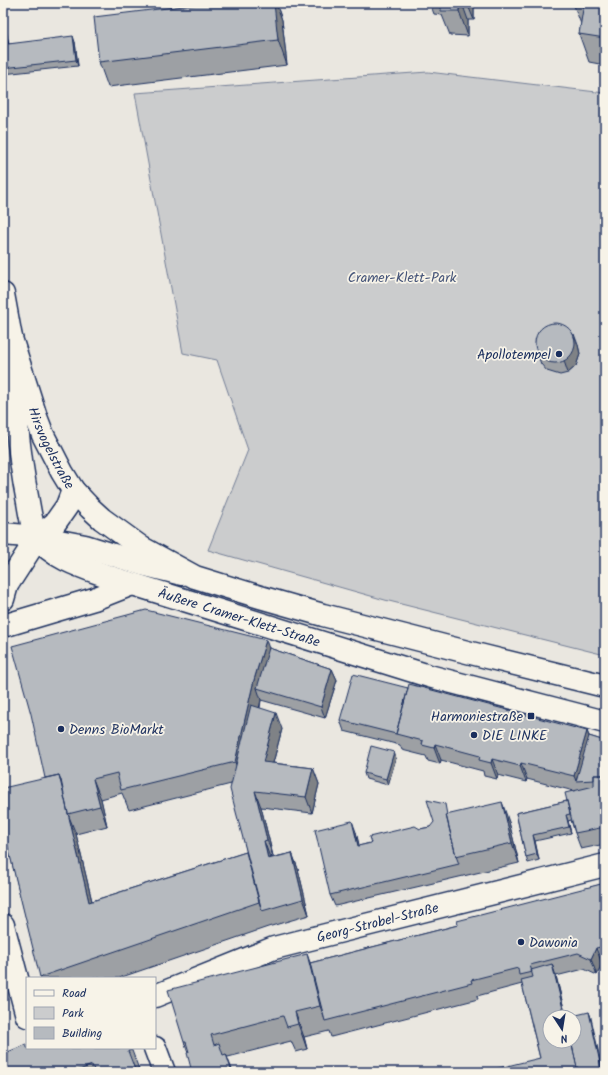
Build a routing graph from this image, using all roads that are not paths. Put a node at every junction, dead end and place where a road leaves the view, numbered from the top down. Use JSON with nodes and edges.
{"nodes":[{"id":1,"x":3,"y":294,"type":"edge"},
{"id":2,"x":11,"y":338,"type":"junction"},
{"id":3,"x":73,"y":490,"type":"junction"},
{"id":4,"x":3,"y":534,"type":"edge"},
{"id":5,"x":38,"y":538,"type":"junction"},
{"id":6,"x":195,"y":576,"type":"junction"},
{"id":7,"x":132,"y":584,"type":"junction"},
{"id":8,"x":3,"y":599,"type":"edge"},
{"id":9,"x":3,"y":626,"type":"edge"},
{"id":10,"x":605,"y":686,"type":"edge"},
{"id":11,"x":605,"y":722,"type":"edge"},
{"id":12,"x":605,"y":865,"type":"edge"},
{"id":13,"x":3,"y":925,"type":"edge"},
{"id":14,"x":156,"y":996,"type":"edge"},
{"id":15,"x":26,"y":1012,"type":"edge"},
{"id":16,"x":155,"y":1049,"type":"edge"},
{"id":17,"x":164,"y":1072,"type":"edge"}],
"edges":[{"from":1,"to":2,"type":"main road","name":"Hirsvogelstraße"},
{"from":2,"to":3,"type":"main road","name":"Hirsvogelstraße"},
{"from":2,"to":5,"type":"main road","name":"Hirsvogelstraße"},
{"from":3,"to":5,"type":"main road","name":"Hirsvogelstraße"},
{"from":3,"to":6,"type":"main road","name":"Äußere Cramer-Klett-Straße"},
{"from":4,"to":5,"type":"main road"},
{"from":5,"to":6,"type":"main road","name":"Äußere Cramer-Klett-Straße"},
{"from":5,"to":7,"type":"main road","name":"Äußere Cramer-Klett-Straße"},
{"from":5,"to":8,"type":"main road"},
{"from":6,"to":10,"type":"main road","name":"Äußere Cramer-Klett-Straße"},
{"from":7,"to":9,"type":"main road"},
{"from":7,"to":11,"type":"main road","name":"Äußere Cramer-Klett-Straße"},
{"from":12,"to":14,"type":"main road","name":"Georg-Strobel-Straße"},
{"from":13,"to":15,"type":"main road"},
{"from":16,"to":17,"type":"main road"}]}
